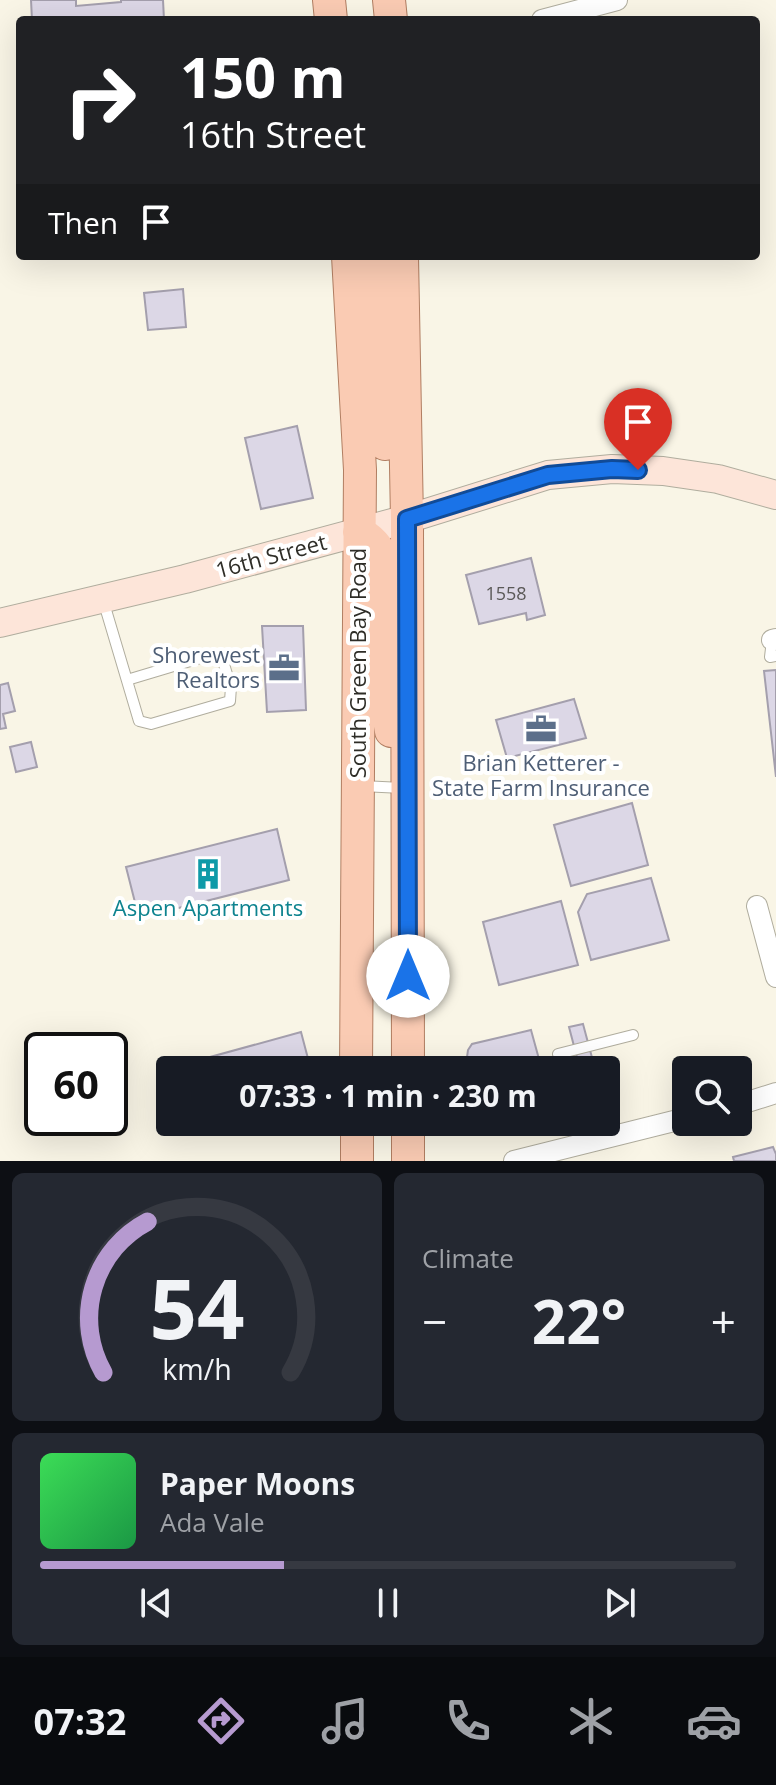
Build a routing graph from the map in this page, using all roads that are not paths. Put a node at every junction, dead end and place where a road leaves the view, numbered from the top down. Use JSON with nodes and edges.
{"nodes":[{"id":1,"x":606,"y":2,"type":"edge"},
{"id":2,"x":556,"y":16,"type":"edge"},
{"id":3,"x":348,"y":260,"type":"edge"},
{"id":4,"x":375,"y":260,"type":"edge"},
{"id":5,"x":402,"y":260,"type":"edge"},
{"id":6,"x":776,"y":495,"type":"edge"},
{"id":7,"x":407,"y":519,"type":"junction"},
{"id":8,"x":359,"y":532,"type":"junction"},
{"id":9,"x":103,"y":598,"type":"junction"},
{"id":10,"x":0,"y":623,"type":"edge"},
{"id":11,"x":127,"y":680,"type":"junction"},
{"id":12,"x":357,"y":786,"type":"junction"},
{"id":13,"x":408,"y":788,"type":"junction"},
{"id":14,"x":757,"y":906,"type":"dead end"},
{"id":15,"x":776,"y":977,"type":"edge"},
{"id":16,"x":633,"y":1035,"type":"dead end"},
{"id":17,"x":558,"y":1054,"type":"dead end"},
{"id":18,"x":356,"y":1056,"type":"edge"},
{"id":19,"x":408,"y":1056,"type":"edge"},
{"id":20,"x":776,"y":1093,"type":"edge"},
{"id":21,"x":752,"y":1101,"type":"edge"},
{"id":22,"x":672,"y":1121,"type":"edge"},
{"id":23,"x":357,"y":1136,"type":"edge"},
{"id":24,"x":408,"y":1136,"type":"edge"},
{"id":25,"x":595,"y":1140,"type":"junction"},
{"id":26,"x":357,"y":1161,"type":"edge"},
{"id":27,"x":408,"y":1161,"type":"edge"},
{"id":28,"x":514,"y":1161,"type":"edge"},
{"id":29,"x":600,"y":1161,"type":"edge"}],
"edges":[{"from":1,"to":2,"type":"street"},
{"from":3,"to":8,"type":"main road","name":"South Green Bay Road"},
{"from":4,"to":7,"type":"main road"},
{"from":5,"to":7,"type":"main road"},
{"from":6,"to":7,"type":"street","name":"16th Street"},
{"from":7,"to":8,"type":"street","name":"16th Street"},
{"from":7,"to":13,"type":"main road"},
{"from":8,"to":9,"type":"street","name":"16th Street"},
{"from":8,"to":12,"type":"main road","name":"South Green Bay Road"},
{"from":8,"to":13,"type":"main road"},
{"from":9,"to":10,"type":"street","name":"16th Street"},
{"from":9,"to":11,"type":"lane"},
{"from":11,"to":11,"type":"lane"},
{"from":12,"to":13,"type":"lane"},
{"from":12,"to":18,"type":"main road","name":"South Green Bay Road"},
{"from":13,"to":19,"type":"main road"},
{"from":14,"to":15,"type":"street"},
{"from":16,"to":17,"type":"lane"},
{"from":20,"to":21,"type":"street"},
{"from":22,"to":25,"type":"street"},
{"from":23,"to":26,"type":"main road"},
{"from":24,"to":27,"type":"main road"},
{"from":25,"to":28,"type":"street"},
{"from":25,"to":29,"type":"street"}]}
